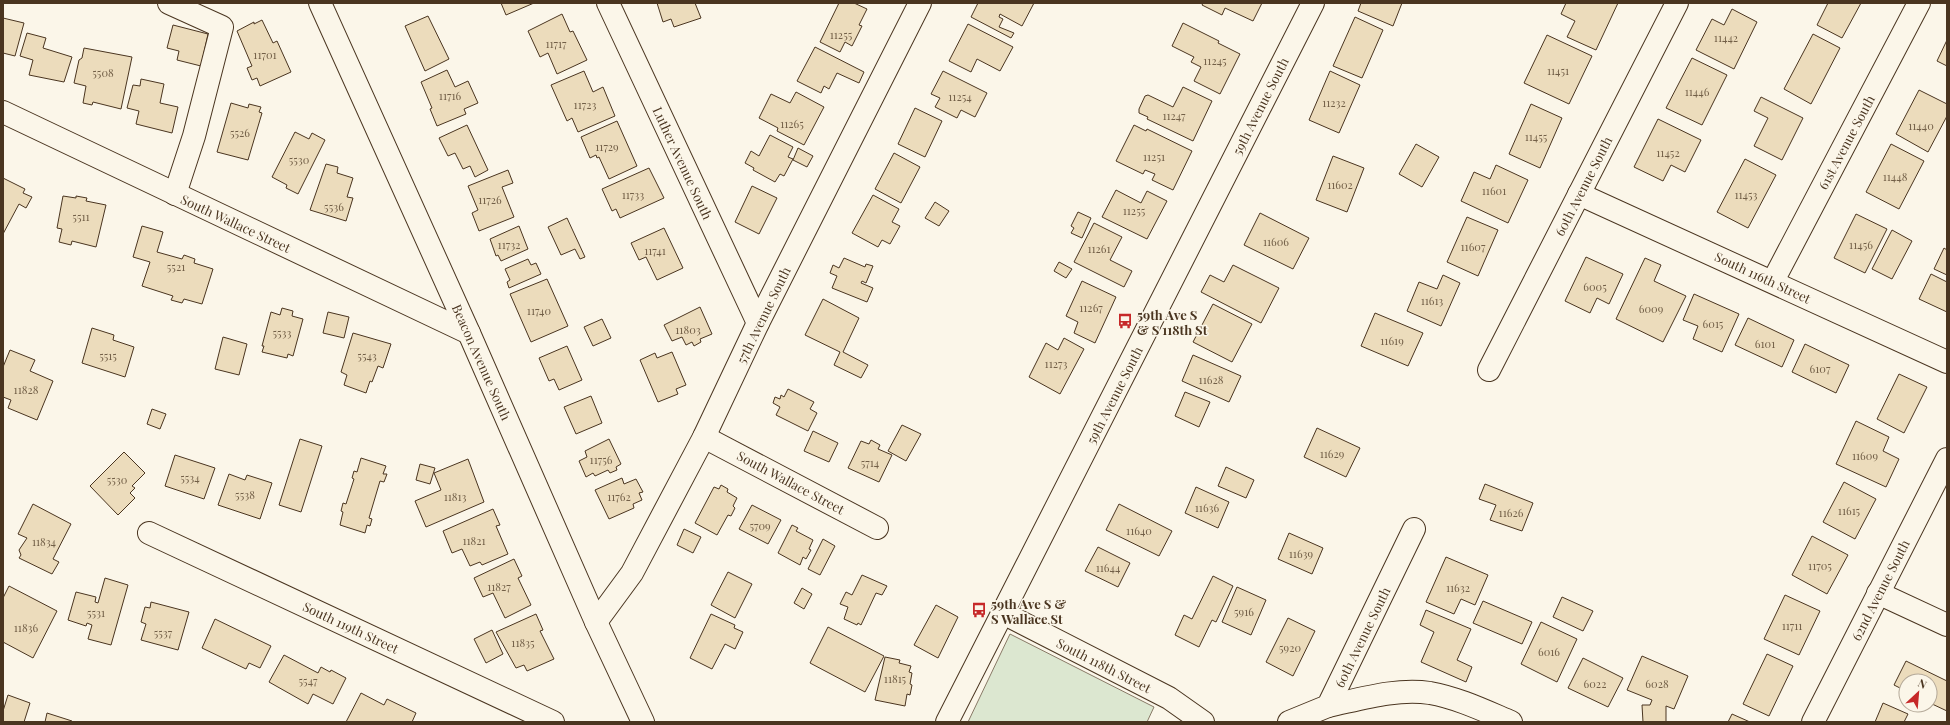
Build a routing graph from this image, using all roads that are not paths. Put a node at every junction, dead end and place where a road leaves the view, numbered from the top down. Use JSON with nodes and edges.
{"nodes":[{"id":1,"x":169,"y":3,"type":"edge"},
{"id":2,"x":320,"y":3,"type":"edge"},
{"id":3,"x":608,"y":3,"type":"edge"},
{"id":4,"x":920,"y":3,"type":"edge"},
{"id":5,"x":1313,"y":3,"type":"edge"},
{"id":6,"x":1677,"y":3,"type":"edge"},
{"id":7,"x":1919,"y":3,"type":"edge"},
{"id":8,"x":3,"y":112,"type":"edge"},
{"id":9,"x":175,"y":194,"type":"junction"},
{"id":10,"x":1579,"y":194,"type":"junction"},
{"id":11,"x":1773,"y":282,"type":"junction"},
{"id":12,"x":758,"y":323,"type":"junction"},
{"id":13,"x":470,"y":333,"type":"junction"},
{"id":14,"x":1947,"y":362,"type":"edge"},
{"id":15,"x":1489,"y":370,"type":"dead end"},
{"id":16,"x":704,"y":436,"type":"junction"},
{"id":17,"x":1947,"y":459,"type":"edge"},
{"id":18,"x":877,"y":528,"type":"dead end"},
{"id":19,"x":1414,"y":529,"type":"dead end"},
{"id":20,"x":149,"y":533,"type":"dead end"},
{"id":21,"x":1878,"y":593,"type":"junction"},
{"id":22,"x":1003,"y":613,"type":"junction"},
{"id":23,"x":596,"y":622,"type":"junction"},
{"id":24,"x":1947,"y":625,"type":"edge"},
{"id":25,"x":1328,"y":706,"type":"junction"},
{"id":26,"x":553,"y":722,"type":"edge"},
{"id":27,"x":643,"y":722,"type":"edge"},
{"id":28,"x":947,"y":722,"type":"edge"},
{"id":29,"x":1203,"y":722,"type":"edge"},
{"id":30,"x":1289,"y":722,"type":"edge"},
{"id":31,"x":1511,"y":722,"type":"edge"},
{"id":32,"x":1813,"y":722,"type":"edge"}],
"edges":[{"from":1,"to":9,"type":"street"},
{"from":2,"to":13,"type":"street","name":"Beacon Avenue South"},
{"from":3,"to":12,"type":"street","name":"Luther Avenue South"},
{"from":4,"to":12,"type":"street","name":"57th Avenue South"},
{"from":5,"to":22,"type":"street","name":"59th Avenue South"},
{"from":6,"to":10,"type":"street","name":"60th Avenue South"},
{"from":7,"to":11,"type":"street","name":"61st Avenue South"},
{"from":8,"to":9,"type":"street","name":"South Wallace Street"},
{"from":9,"to":13,"type":"street","name":"South Wallace Street"},
{"from":10,"to":11,"type":"street","name":"South 116th Street"},
{"from":10,"to":15,"type":"street","name":"60th Avenue South"},
{"from":11,"to":14,"type":"street","name":"South 116th Street"},
{"from":12,"to":16,"type":"street","name":"57th Avenue South"},
{"from":13,"to":23,"type":"street","name":"Beacon Avenue South"},
{"from":16,"to":18,"type":"street","name":"South Wallace Street"},
{"from":16,"to":23,"type":"street","name":"57th Avenue South"},
{"from":17,"to":21,"type":"street","name":"62nd Avenue South"},
{"from":19,"to":25,"type":"street","name":"60th Avenue South"},
{"from":20,"to":26,"type":"street","name":"South 119th Street"},
{"from":21,"to":24,"type":"street"},
{"from":21,"to":32,"type":"street","name":"62nd Avenue South"},
{"from":22,"to":28,"type":"street","name":"59th Avenue South"},
{"from":22,"to":29,"type":"street","name":"South 118th Street"},
{"from":23,"to":27,"type":"street","name":"Beacon Avenue South"},
{"from":25,"to":30,"type":"street"},
{"from":25,"to":31,"type":"street"}]}
